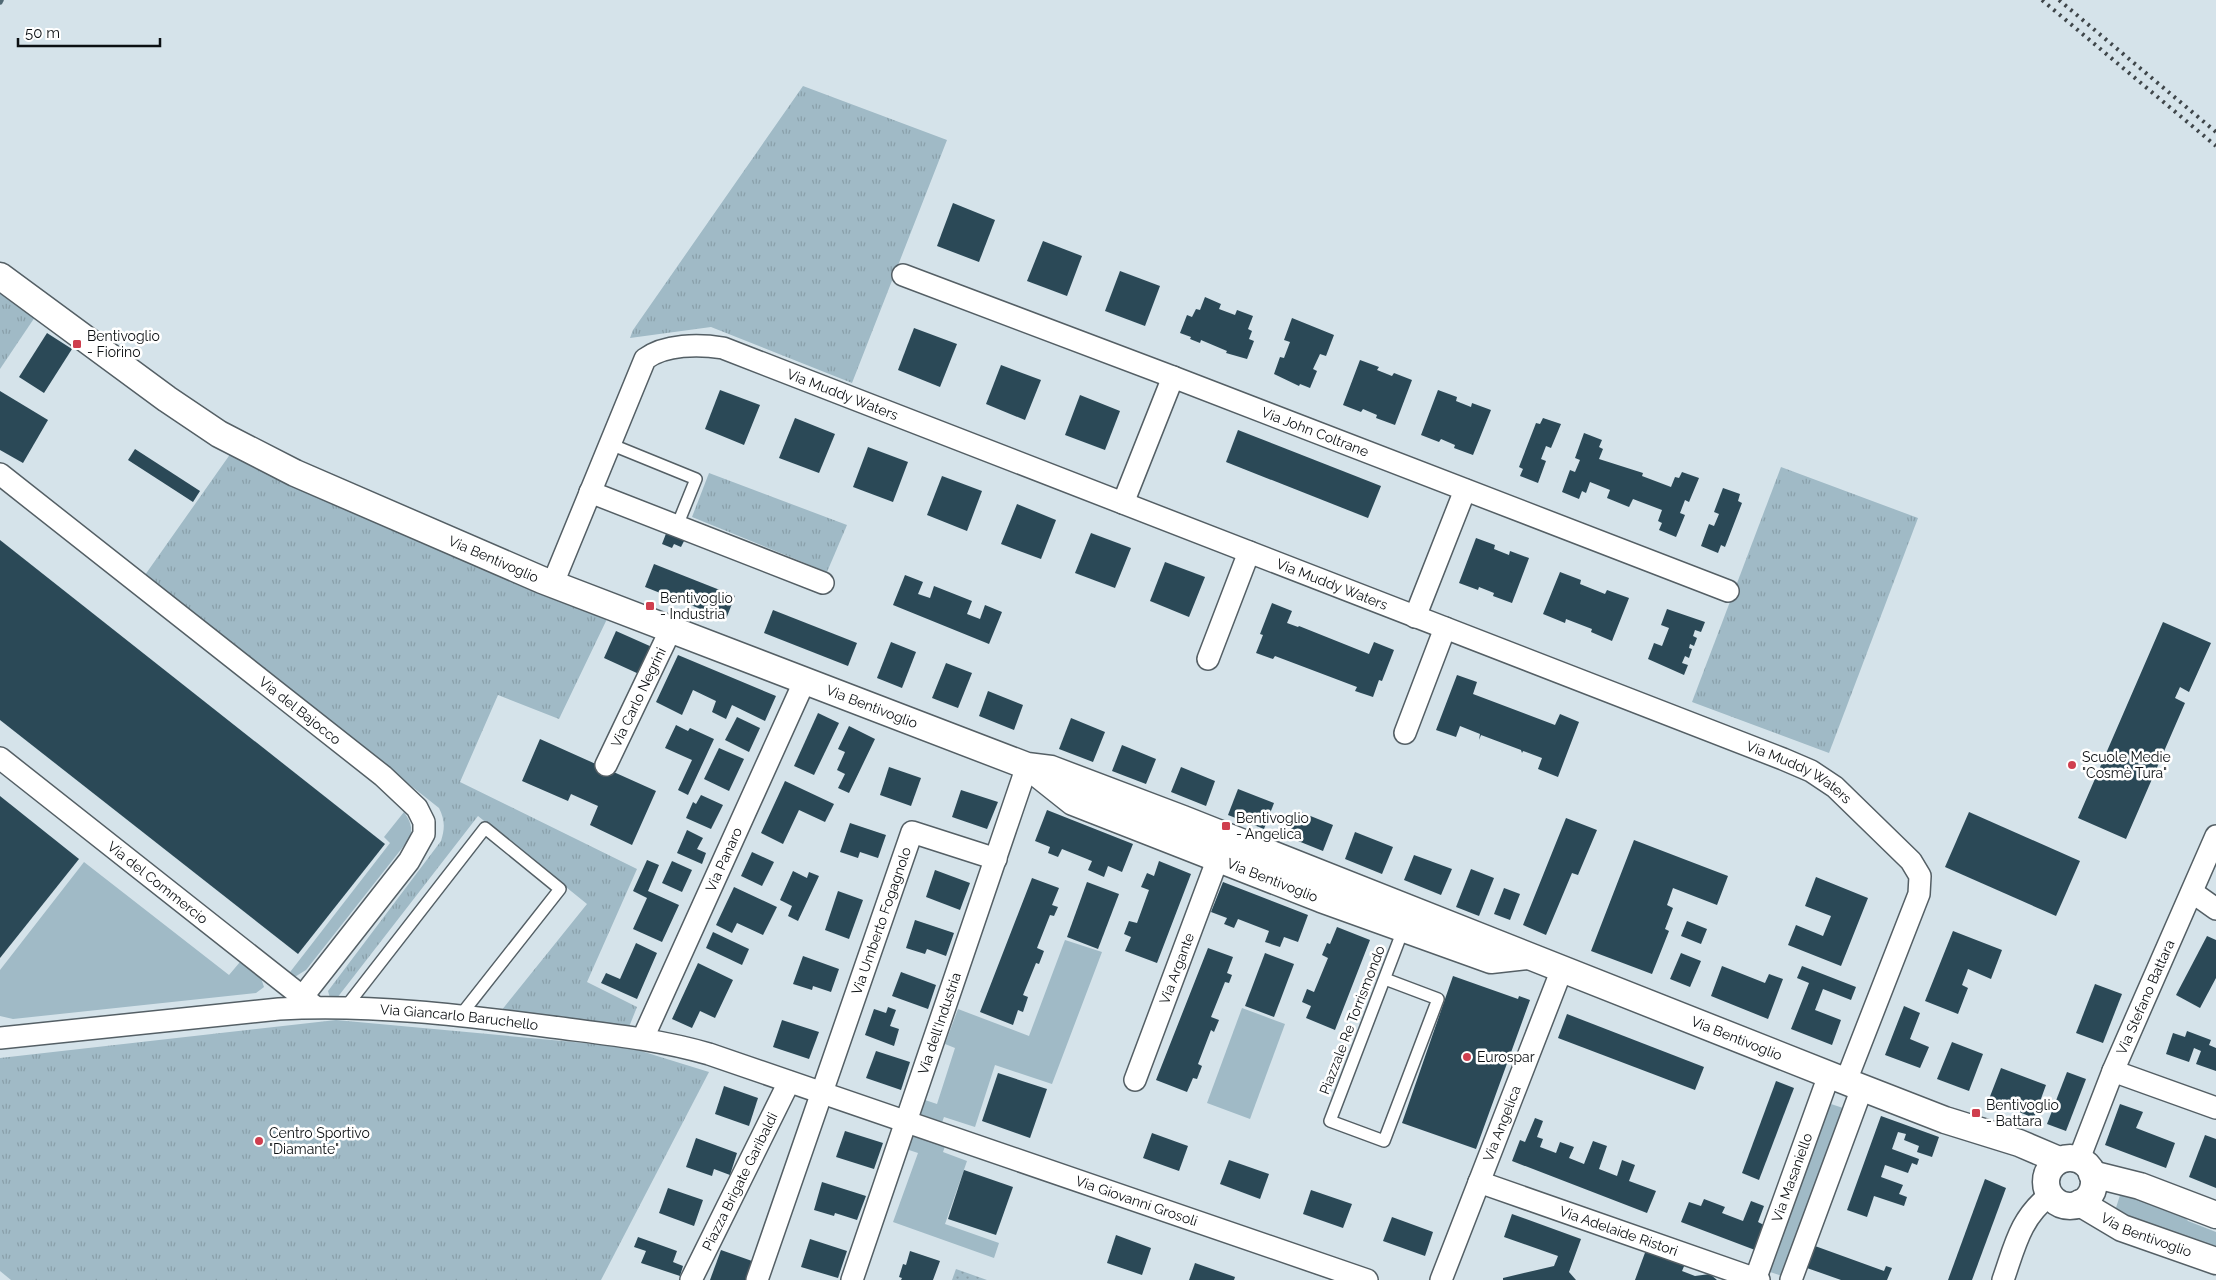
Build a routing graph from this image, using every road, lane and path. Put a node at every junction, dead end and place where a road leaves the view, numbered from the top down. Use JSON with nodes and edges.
{"nodes":[{"id":1,"x":903,"y":275,"type":"dead end"},
{"id":2,"x":0,"y":276,"type":"edge"},
{"id":3,"x":1173,"y":377,"type":"junction"},
{"id":4,"x":610,"y":444,"type":"junction"},
{"id":5,"x":0,"y":474,"type":"edge"},
{"id":6,"x":1465,"y":490,"type":"junction"},
{"id":7,"x":590,"y":492,"type":"junction"},
{"id":8,"x":1123,"y":503,"type":"junction"},
{"id":9,"x":678,"y":526,"type":"junction"},
{"id":10,"x":1249,"y":552,"type":"junction"},
{"id":11,"x":823,"y":583,"type":"dead end"},
{"id":12,"x":553,"y":584,"type":"junction"},
{"id":13,"x":1728,"y":592,"type":"dead end"},
{"id":14,"x":1415,"y":617,"type":"junction"},
{"id":15,"x":1445,"y":628,"type":"junction"},
{"id":16,"x":671,"y":629,"type":"junction"},
{"id":17,"x":1208,"y":659,"type":"dead end"},
{"id":18,"x":805,"y":680,"type":"junction"},
{"id":19,"x":1404,"y":733,"type":"dead end"},
{"id":20,"x":0,"y":758,"type":"edge"},
{"id":21,"x":606,"y":766,"type":"dead end"},
{"id":22,"x":1027,"y":766,"type":"junction"},
{"id":23,"x":2216,"y":836,"type":"edge"},
{"id":24,"x":1218,"y":858,"type":"junction"},
{"id":25,"x":996,"y":859,"type":"junction"},
{"id":26,"x":2192,"y":892,"type":"junction"},
{"id":27,"x":1395,"y":902,"type":"junction"},
{"id":28,"x":2216,"y":909,"type":"edge"},
{"id":29,"x":1423,"y":913,"type":"junction"},
{"id":30,"x":1403,"y":930,"type":"junction"},
{"id":31,"x":1530,"y":956,"type":"junction"},
{"id":32,"x":1562,"y":969,"type":"junction"},
{"id":33,"x":1385,"y":978,"type":"junction"},
{"id":34,"x":309,"y":1002,"type":"junction"},
{"id":35,"x":344,"y":1008,"type":"junction"},
{"id":36,"x":460,"y":1016,"type":"junction"},
{"id":37,"x":0,"y":1038,"type":"edge"},
{"id":38,"x":643,"y":1038,"type":"junction"},
{"id":39,"x":2113,"y":1072,"type":"junction"},
{"id":40,"x":1134,"y":1080,"type":"dead end"},
{"id":41,"x":1846,"y":1081,"type":"junction"},
{"id":42,"x":789,"y":1082,"type":"junction"},
{"id":43,"x":821,"y":1093,"type":"junction"},
{"id":44,"x":2216,"y":1108,"type":"edge"},
{"id":45,"x":906,"y":1123,"type":"junction"},
{"id":46,"x":2065,"y":1173,"type":"junction"},
{"id":47,"x":1479,"y":1182,"type":"junction"},
{"id":48,"x":2216,"y":1215,"type":"edge"},
{"id":49,"x":2216,"y":1261,"type":"edge"},
{"id":50,"x":691,"y":1280,"type":"edge"},
{"id":51,"x":757,"y":1280,"type":"edge"},
{"id":52,"x":852,"y":1280,"type":"edge"},
{"id":53,"x":1367,"y":1280,"type":"edge"},
{"id":54,"x":1441,"y":1280,"type":"edge"},
{"id":55,"x":1756,"y":1280,"type":"edge"},
{"id":56,"x":1792,"y":1280,"type":"edge"},
{"id":57,"x":2003,"y":1280,"type":"edge"}],
"edges":[{"from":1,"to":3,"type":"street","name":"Via John Coltrane"},
{"from":2,"to":12,"type":"street","name":"Via Bentivoglio"},
{"from":3,"to":6,"type":"street","name":"Via John Coltrane"},
{"from":3,"to":8,"type":"street"},
{"from":4,"to":7,"type":"street","name":"Via Muddy Waters"},
{"from":4,"to":8,"type":"street","name":"Via Muddy Waters"},
{"from":4,"to":9,"type":"lane"},
{"from":5,"to":34,"type":"street","name":"Via del Bajocco"},
{"from":6,"to":13,"type":"street","name":"Via John Coltrane"},
{"from":6,"to":14,"type":"street"},
{"from":7,"to":9,"type":"street"},
{"from":7,"to":12,"type":"street","name":"Via Muddy Waters"},
{"from":8,"to":10,"type":"street","name":"Via Muddy Waters"},
{"from":9,"to":11,"type":"street"},
{"from":10,"to":14,"type":"street","name":"Via Muddy Waters"},
{"from":10,"to":17,"type":"street"},
{"from":12,"to":16,"type":"street","name":"Via Bentivoglio"},
{"from":14,"to":15,"type":"street","name":"Via Muddy Waters"},
{"from":15,"to":19,"type":"street"},
{"from":15,"to":41,"type":"street","name":"Via Muddy Waters"},
{"from":16,"to":18,"type":"street","name":"Via Bentivoglio"},
{"from":16,"to":21,"type":"street","name":"Via Carlo Negrini"},
{"from":18,"to":22,"type":"street","name":"Via Bentivoglio"},
{"from":18,"to":38,"type":"street","name":"Via Panaro"},
{"from":20,"to":34,"type":"street","name":"Via del Commercio"},
{"from":22,"to":24,"type":"street","name":"Via Bentivoglio"},
{"from":22,"to":25,"type":"street","name":"Via dell'Industria"},
{"from":22,"to":27,"type":"street","name":"Via Bentivoglio"},
{"from":23,"to":26,"type":"street","name":"Via Stefano Battara"},
{"from":24,"to":30,"type":"street","name":"Via Bentivoglio"},
{"from":24,"to":40,"type":"street","name":"Via Argante"},
{"from":25,"to":43,"type":"street","name":"Via Umberto Fogagnolo"},
{"from":25,"to":45,"type":"street","name":"Via dell'Industria"},
{"from":26,"to":28,"type":"street"},
{"from":26,"to":39,"type":"street","name":"Via Stefano Battara"},
{"from":27,"to":29,"type":"street","name":"Via Bentivoglio"},
{"from":27,"to":30,"type":"street"},
{"from":29,"to":30,"type":"street"},
{"from":29,"to":31,"type":"street","name":"Via Bentivoglio"},
{"from":30,"to":31,"type":"street","name":"Via Bentivoglio"},
{"from":30,"to":33,"type":"lane","name":"Piazzale Re Torrismondo"},
{"from":31,"to":32,"type":"street","name":"Via Bentivoglio"},
{"from":32,"to":41,"type":"street","name":"Via Bentivoglio"},
{"from":32,"to":47,"type":"street","name":"Via Angelica"},
{"from":33,"to":33,"type":"lane","name":"Piazzale Re Torrismondo"},
{"from":34,"to":35,"type":"street","name":"Via Giancarlo Baruchello"},
{"from":34,"to":37,"type":"street","name":"Via Giancarlo Baruchello"},
{"from":35,"to":36,"type":"street","name":"Via Giancarlo Baruchello"},
{"from":35,"to":36,"type":"lane"},
{"from":36,"to":38,"type":"street","name":"Via Giancarlo Baruchello"},
{"from":38,"to":42,"type":"street","name":"Via Giancarlo Baruchello"},
{"from":39,"to":44,"type":"street"},
{"from":39,"to":46,"type":"street","name":"Via Stefano Battara"},
{"from":41,"to":46,"type":"street","name":"Via Bentivoglio"},
{"from":41,"to":55,"type":"street","name":"Via Masaniello"},
{"from":41,"to":56,"type":"street"},
{"from":42,"to":43,"type":"street","name":"Via Giancarlo Baruchello"},
{"from":42,"to":50,"type":"street","name":"Piazza Brigate Garibaldi"},
{"from":43,"to":45,"type":"street","name":"Via Giancarlo Baruchello"},
{"from":43,"to":51,"type":"street"},
{"from":45,"to":52,"type":"street","name":"Via dell'Industria"},
{"from":45,"to":53,"type":"street","name":"Via Giovanni Grosoli"},
{"from":46,"to":48,"type":"street","name":"Via Bentivoglio"},
{"from":46,"to":49,"type":"street","name":"Via Bentivoglio"},
{"from":46,"to":57,"type":"street","name":"Via Stefano Battara"},
{"from":47,"to":54,"type":"street","name":"Via Angelica"},
{"from":47,"to":55,"type":"street","name":"Via Adelaide Ristori"}]}
